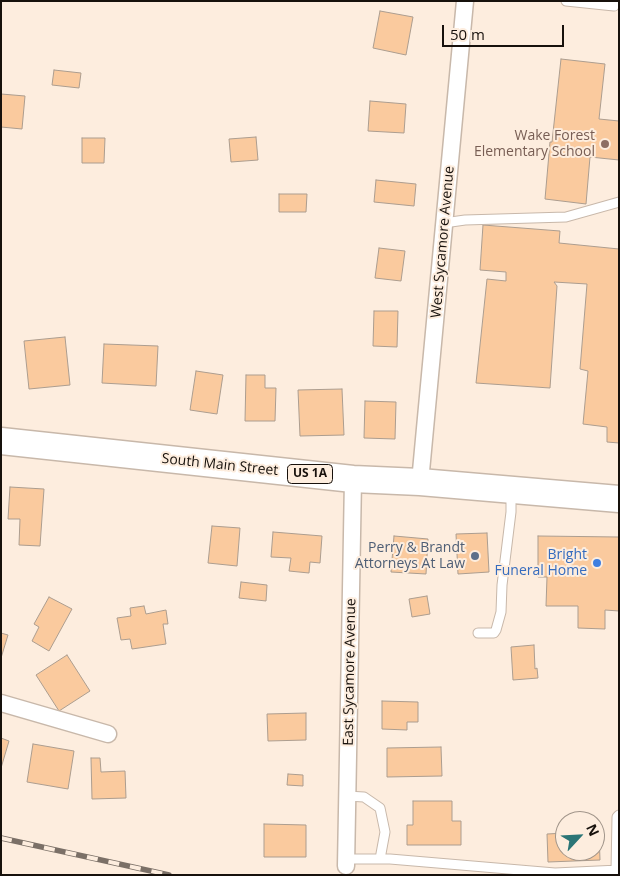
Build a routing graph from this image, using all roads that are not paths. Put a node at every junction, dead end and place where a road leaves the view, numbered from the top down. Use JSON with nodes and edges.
{"nodes":[{"id":1,"x":465,"y":1,"type":"edge"},
{"id":2,"x":566,"y":1,"type":"edge"},
{"id":3,"x":616,"y":5,"type":"edge"},
{"id":4,"x":619,"y":202,"type":"edge"},
{"id":5,"x":444,"y":223,"type":"junction"},
{"id":6,"x":1,"y":441,"type":"edge"},
{"id":7,"x":354,"y":479,"type":"junction"},
{"id":8,"x":420,"y":482,"type":"junction"},
{"id":9,"x":511,"y":490,"type":"junction"},
{"id":10,"x":619,"y":499,"type":"edge"},
{"id":11,"x":478,"y":633,"type":"dead end"},
{"id":12,"x":1,"y":703,"type":"edge"},
{"id":13,"x":108,"y":734,"type":"dead end"},
{"id":14,"x":347,"y":796,"type":"junction"},
{"id":15,"x":619,"y":815,"type":"edge"},
{"id":16,"x":380,"y":859,"type":"junction"},
{"id":17,"x":346,"y":862,"type":"joint"},
{"id":18,"x":617,"y":870,"type":"edge"}],
"edges":[{"from":1,"to":5,"type":"street","name":"West Sycamore Avenue"},
{"from":2,"to":3,"type":"lane"},
{"from":4,"to":5,"type":"lane"},
{"from":5,"to":8,"type":"street","name":"West Sycamore Avenue"},
{"from":6,"to":7,"type":"main road","name":"South Main Street","number":"US 1A"},
{"from":7,"to":8,"type":"main road","name":"South Main Street","number":"US 1A"},
{"from":7,"to":14,"type":"street","name":"East Sycamore Avenue"},
{"from":8,"to":9,"type":"main road","name":"South Main Street","number":"US 1A"},
{"from":9,"to":10,"type":"main road","name":"South Main Street","number":"US 1A"},
{"from":9,"to":11,"type":"lane"},
{"from":12,"to":13,"type":"street"},
{"from":14,"to":16,"type":"lane"},
{"from":14,"to":17,"type":"street","name":"East Sycamore Avenue"},
{"from":15,"to":18,"type":"lane"},
{"from":16,"to":17,"type":"lane"},
{"from":16,"to":18,"type":"lane"}]}
